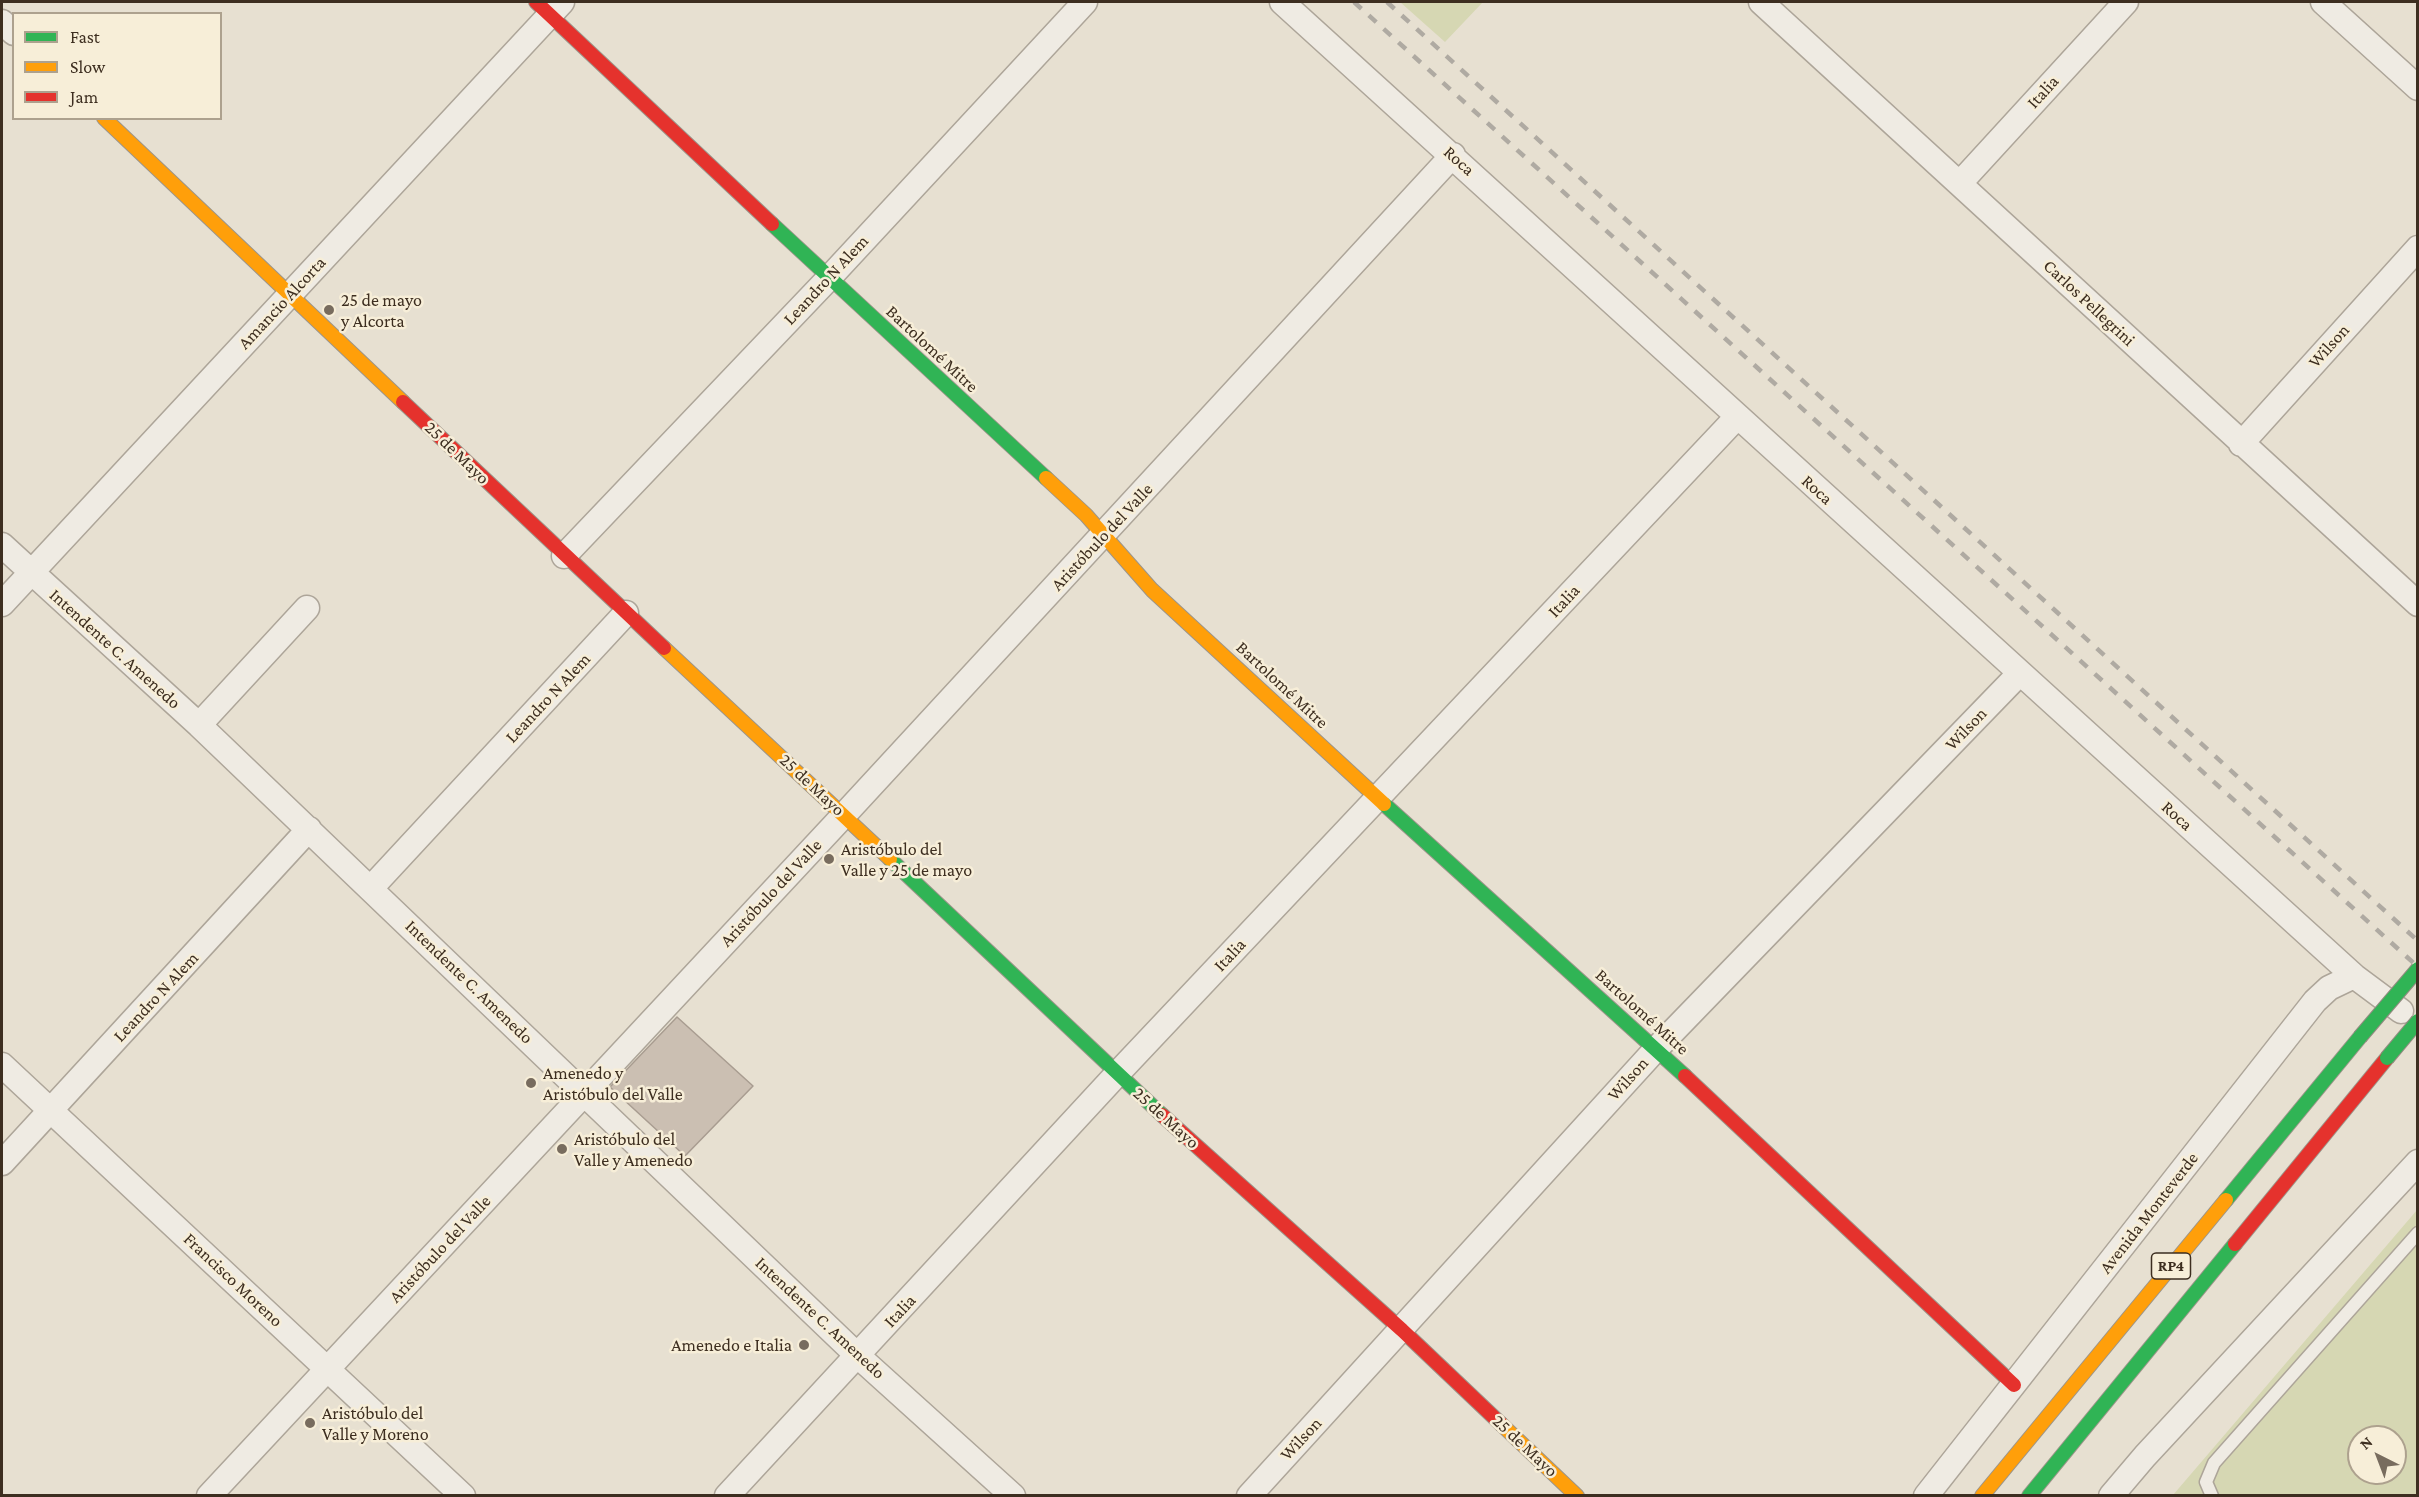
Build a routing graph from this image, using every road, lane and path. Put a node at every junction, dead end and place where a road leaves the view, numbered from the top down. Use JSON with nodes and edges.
{"nodes":[{"id":1,"x":1085,"y":2,"type":"edge"},
{"id":2,"x":1282,"y":2,"type":"edge"},
{"id":3,"x":1761,"y":2,"type":"edge"},
{"id":4,"x":2126,"y":2,"type":"edge"},
{"id":5,"x":2323,"y":2,"type":"edge"},
{"id":6,"x":550,"y":6,"type":"edge"},
{"id":7,"x":2418,"y":87,"type":"edge"},
{"id":8,"x":106,"y":120,"type":"edge"},
{"id":9,"x":1453,"y":155,"type":"junction"},
{"id":10,"x":1960,"y":183,"type":"junction"},
{"id":11,"x":2418,"y":248,"type":"edge"},
{"id":12,"x":829,"y":278,"type":"junction"},
{"id":13,"x":290,"y":294,"type":"junction"},
{"id":14,"x":1737,"y":417,"type":"junction"},
{"id":15,"x":2241,"y":444,"type":"junction"},
{"id":16,"x":1104,"y":535,"type":"junction"},
{"id":17,"x":2,"y":545,"type":"edge"},
{"id":18,"x":564,"y":555,"type":"junction"},
{"id":19,"x":31,"y":572,"type":"junction"},
{"id":20,"x":2418,"y":603,"type":"edge"},
{"id":21,"x":2,"y":604,"type":"edge"},
{"id":22,"x":307,"y":608,"type":"dead end"},
{"id":23,"x":626,"y":613,"type":"junction"},
{"id":24,"x":2019,"y":674,"type":"junction"},
{"id":25,"x":199,"y":725,"type":"junction"},
{"id":26,"x":1378,"y":799,"type":"junction"},
{"id":27,"x":844,"y":815,"type":"junction"},
{"id":28,"x":309,"y":829,"type":"junction"},
{"id":29,"x":371,"y":888,"type":"junction"},
{"id":30,"x":2418,"y":969,"type":"edge"},
{"id":31,"x":2354,"y":976,"type":"junction"},
{"id":32,"x":2418,"y":1021,"type":"edge"},
{"id":33,"x":2418,"y":1027,"type":"edge"},
{"id":34,"x":1656,"y":1049,"type":"junction"},
{"id":35,"x":2,"y":1065,"type":"edge"},
{"id":36,"x":1117,"y":1074,"type":"junction"},
{"id":37,"x":584,"y":1093,"type":"junction"},
{"id":38,"x":51,"y":1111,"type":"junction"},
{"id":39,"x":2418,"y":1162,"type":"edge"},
{"id":40,"x":2,"y":1163,"type":"edge"},
{"id":41,"x":2418,"y":1233,"type":"edge"},
{"id":42,"x":1402,"y":1330,"type":"junction"},
{"id":43,"x":858,"y":1356,"type":"junction"},
{"id":44,"x":329,"y":1369,"type":"junction"},
{"id":45,"x":2014,"y":1385,"type":"junction"},
{"id":46,"x":209,"y":1496,"type":"edge"},
{"id":47,"x":463,"y":1496,"type":"edge"},
{"id":48,"x":727,"y":1496,"type":"edge"},
{"id":49,"x":1013,"y":1496,"type":"edge"},
{"id":50,"x":1249,"y":1496,"type":"edge"},
{"id":51,"x":1577,"y":1496,"type":"edge"},
{"id":52,"x":1926,"y":1496,"type":"edge"},
{"id":53,"x":1982,"y":1496,"type":"edge"},
{"id":54,"x":2029,"y":1496,"type":"edge"},
{"id":55,"x":2111,"y":1496,"type":"edge"},
{"id":56,"x":2212,"y":1496,"type":"edge"}],
"edges":[{"from":1,"to":12,"type":"street","name":"Leandro N Alem"},
{"from":2,"to":9,"type":"street","name":"Roca"},
{"from":3,"to":10,"type":"street","name":"Carlos Pellegrini"},
{"from":4,"to":10,"type":"street","name":"Italia"},
{"from":5,"to":7,"type":"street"},
{"from":6,"to":12,"type":"street","name":"Bartolomé Mitre"},
{"from":6,"to":13,"type":"street","name":"Amancio Alcorta"},
{"from":8,"to":13,"type":"street","name":"25 de Mayo"},
{"from":9,"to":14,"type":"street","name":"Roca"},
{"from":9,"to":16,"type":"street","name":"Aristóbulo del Valle"},
{"from":10,"to":15,"type":"street","name":"Carlos Pellegrini"},
{"from":11,"to":15,"type":"street","name":"Wilson"},
{"from":12,"to":16,"type":"street","name":"Bartolomé Mitre"},
{"from":12,"to":18,"type":"street","name":"Leandro N Alem"},
{"from":13,"to":18,"type":"street","name":"25 de Mayo"},
{"from":13,"to":19,"type":"street","name":"Amancio Alcorta"},
{"from":14,"to":24,"type":"street","name":"Roca"},
{"from":14,"to":26,"type":"street","name":"Italia"},
{"from":15,"to":20,"type":"street","name":"Carlos Pellegrini"},
{"from":16,"to":26,"type":"street","name":"Bartolomé Mitre"},
{"from":16,"to":27,"type":"street","name":"Aristóbulo del Valle"},
{"from":17,"to":19,"type":"street","name":"Intendente C. Amenedo"},
{"from":18,"to":23,"type":"street","name":"25 de Mayo"},
{"from":19,"to":21,"type":"street","name":"Amancio Alcorta"},
{"from":19,"to":25,"type":"street","name":"Intendente C. Amenedo"},
{"from":22,"to":25,"type":"street"},
{"from":23,"to":27,"type":"street","name":"25 de Mayo"},
{"from":23,"to":29,"type":"street","name":"Leandro N Alem"},
{"from":24,"to":31,"type":"street","name":"Roca"},
{"from":24,"to":34,"type":"street","name":"Wilson"},
{"from":25,"to":28,"type":"street","name":"Intendente C. Amenedo"},
{"from":26,"to":34,"type":"street","name":"Bartolomé Mitre"},
{"from":26,"to":36,"type":"street","name":"Italia"},
{"from":27,"to":36,"type":"street","name":"25 de Mayo"},
{"from":27,"to":37,"type":"street","name":"Aristóbulo del Valle"},
{"from":28,"to":29,"type":"street","name":"Intendente C. Amenedo"},
{"from":28,"to":38,"type":"street","name":"Leandro N Alem"},
{"from":29,"to":37,"type":"street","name":"Intendente C. Amenedo"},
{"from":30,"to":53,"type":"street","number":"RP4","bridge":true},
{"from":31,"to":33,"type":"street"},
{"from":31,"to":45,"type":"street","name":"Avenida Monteverde"},
{"from":32,"to":54,"type":"street","number":"RP4","bridge":true},
{"from":34,"to":42,"type":"street","name":"Wilson"},
{"from":34,"to":45,"type":"street","name":"Bartolomé Mitre"},
{"from":35,"to":38,"type":"street","name":"Francisco Moreno"},
{"from":36,"to":42,"type":"street","name":"25 de Mayo"},
{"from":36,"to":43,"type":"street","name":"Italia"},
{"from":37,"to":43,"type":"street","name":"Intendente C. Amenedo"},
{"from":37,"to":44,"type":"street","name":"Aristóbulo del Valle"},
{"from":38,"to":40,"type":"street","name":"Leandro N Alem"},
{"from":38,"to":44,"type":"street","name":"Francisco Moreno"},
{"from":39,"to":55,"type":"street"},
{"from":41,"to":56,"type":"lane"},
{"from":42,"to":50,"type":"street","name":"Wilson"},
{"from":42,"to":51,"type":"street","name":"25 de Mayo"},
{"from":43,"to":48,"type":"street","name":"Italia"},
{"from":43,"to":49,"type":"street","name":"Intendente C. Amenedo"},
{"from":44,"to":46,"type":"street","name":"Aristóbulo del Valle"},
{"from":44,"to":47,"type":"street","name":"Francisco Moreno"},
{"from":45,"to":52,"type":"street","name":"Avenida Monteverde"}]}
